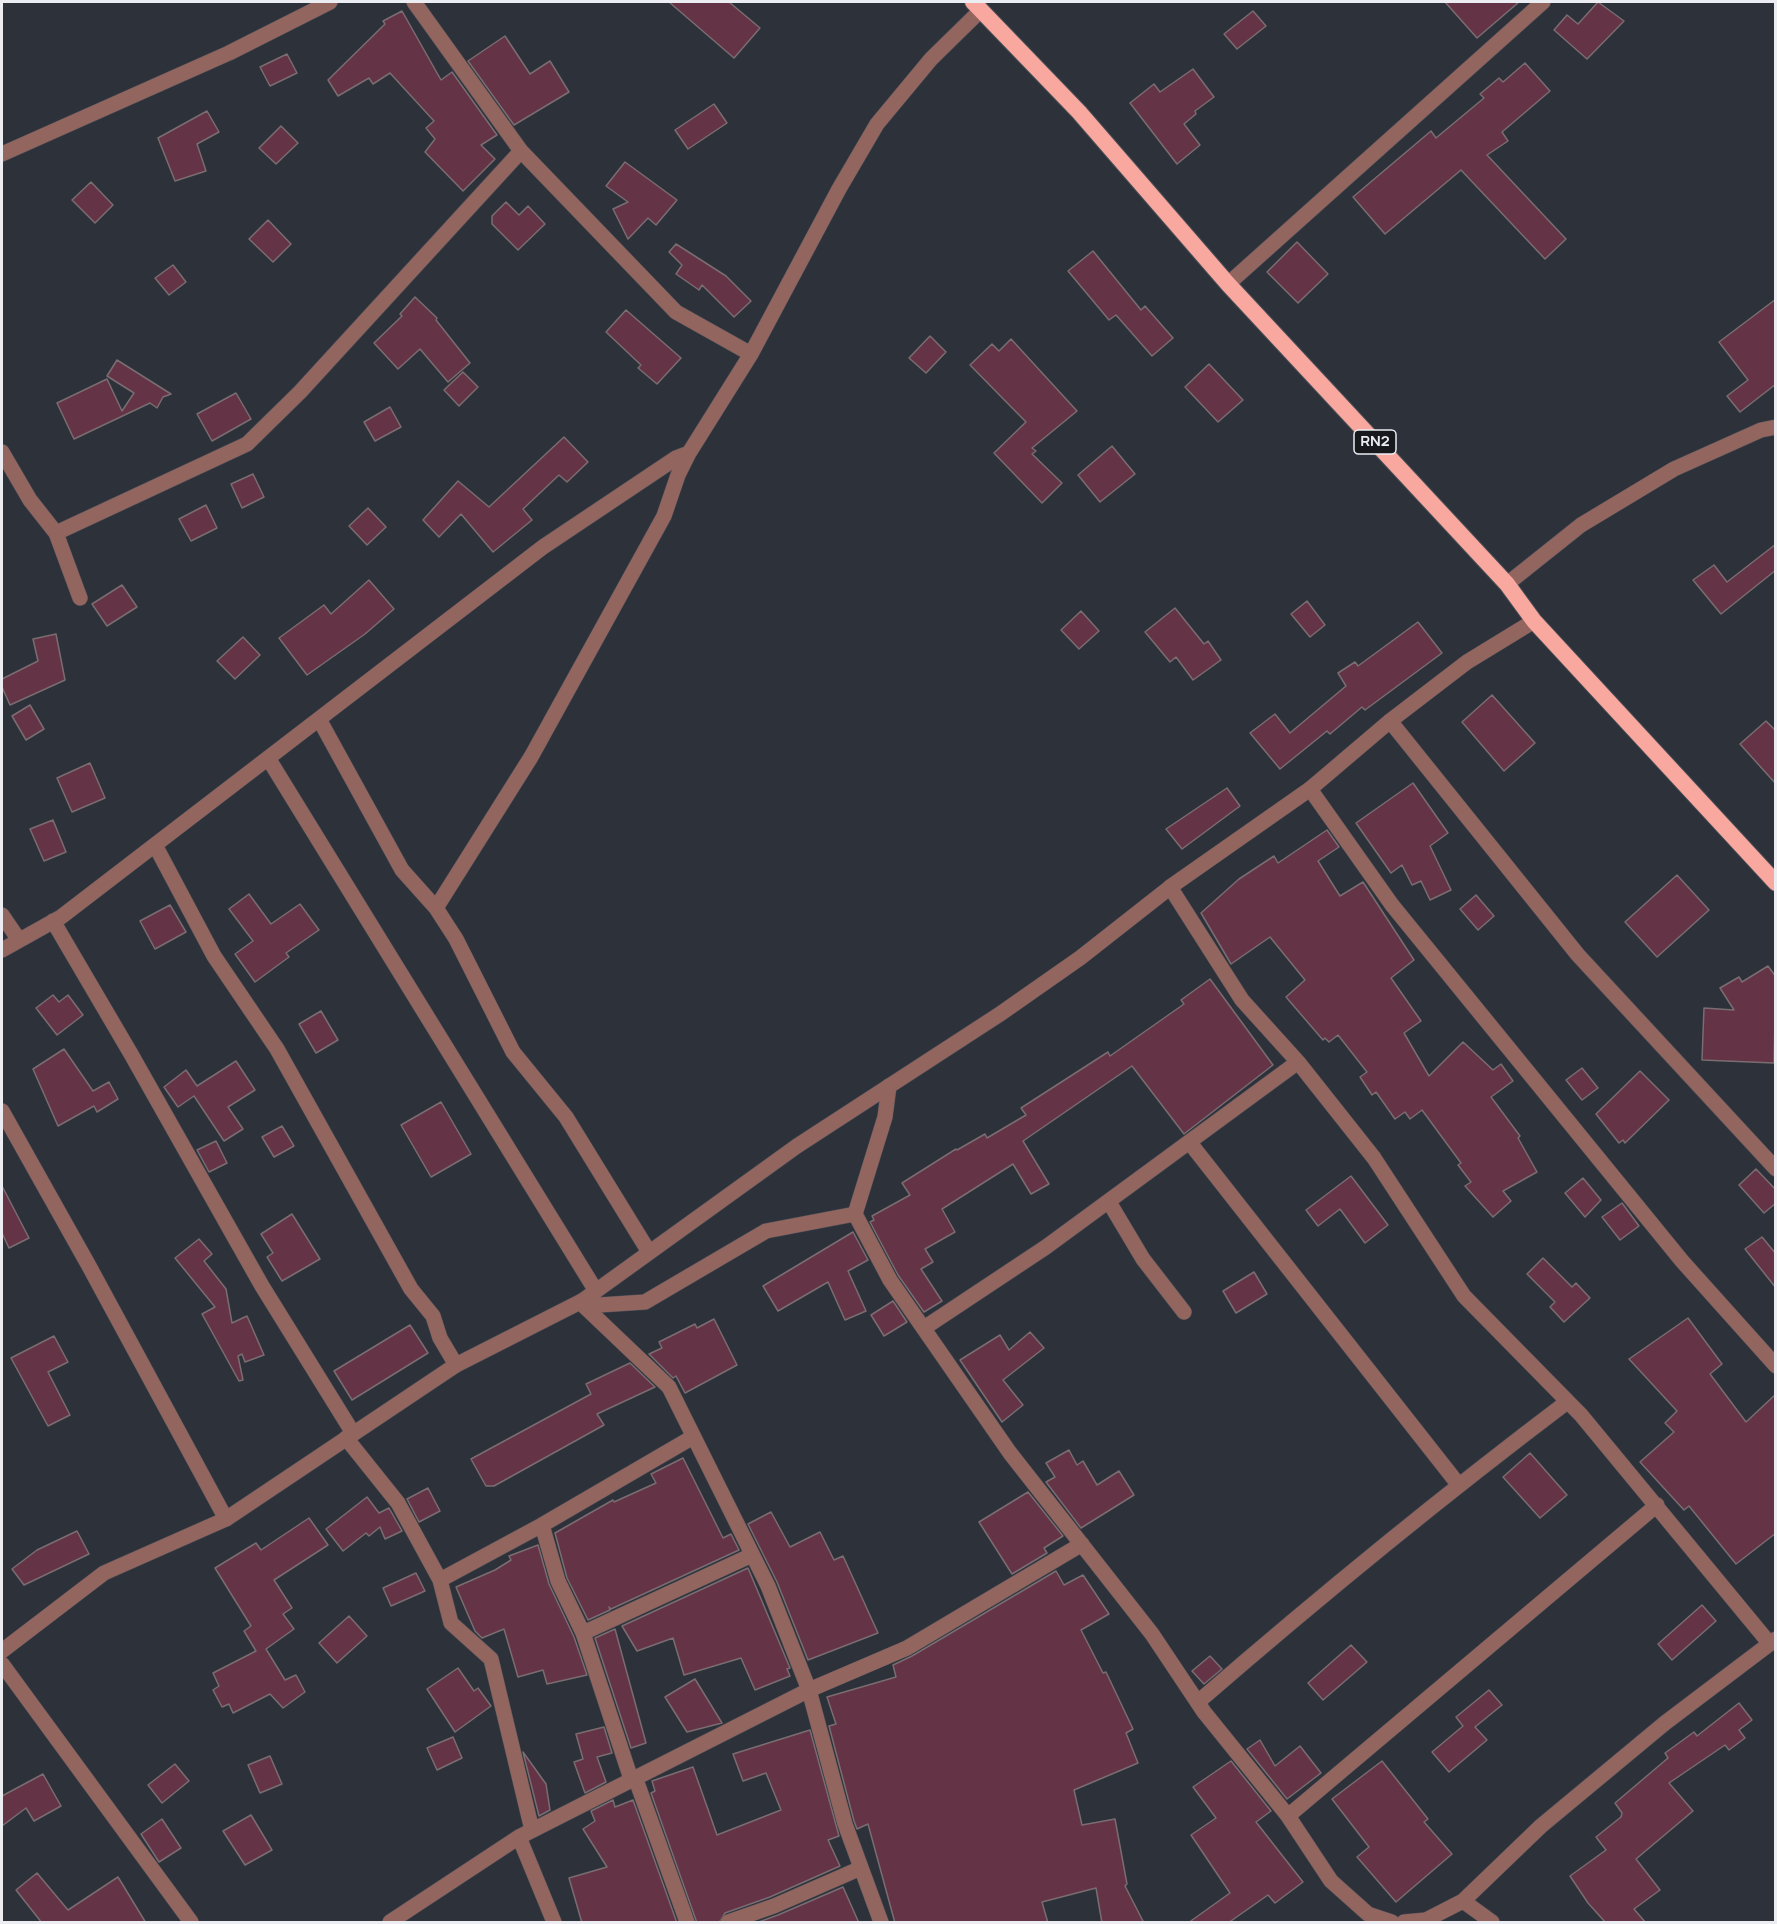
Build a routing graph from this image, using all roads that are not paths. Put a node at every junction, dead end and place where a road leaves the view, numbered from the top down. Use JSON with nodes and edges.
{"nodes":[{"id":1,"x":330,"y":2,"type":"edge"},
{"id":2,"x":414,"y":2,"type":"edge"},
{"id":3,"x":1542,"y":2,"type":"edge"},
{"id":4,"x":977,"y":6,"type":"edge"},
{"id":5,"x":521,"y":151,"type":"junction"},
{"id":6,"x":2,"y":154,"type":"edge"},
{"id":7,"x":1228,"y":284,"type":"junction"},
{"id":8,"x":752,"y":354,"type":"junction"},
{"id":9,"x":1776,"y":427,"type":"edge"},
{"id":10,"x":2,"y":452,"type":"edge"},
{"id":11,"x":689,"y":453,"type":"junction"},
{"id":12,"x":56,"y":533,"type":"junction"},
{"id":13,"x":1507,"y":584,"type":"junction"},
{"id":14,"x":80,"y":597,"type":"dead end"},
{"id":15,"x":1534,"y":621,"type":"junction"},
{"id":16,"x":319,"y":719,"type":"junction"},
{"id":17,"x":1390,"y":721,"type":"junction"},
{"id":18,"x":268,"y":758,"type":"junction"},
{"id":19,"x":1310,"y":789,"type":"junction"},
{"id":20,"x":155,"y":845,"type":"junction"},
{"id":21,"x":1776,"y":883,"type":"edge"},
{"id":22,"x":1170,"y":887,"type":"junction"},
{"id":23,"x":436,"y":908,"type":"junction"},
{"id":24,"x":2,"y":915,"type":"edge"},
{"id":25,"x":53,"y":921,"type":"junction"},
{"id":26,"x":19,"y":940,"type":"junction"},
{"id":27,"x":2,"y":950,"type":"edge"},
{"id":28,"x":1298,"y":1062,"type":"junction"},
{"id":29,"x":890,"y":1086,"type":"junction"},
{"id":30,"x":2,"y":1111,"type":"edge"},
{"id":31,"x":1190,"y":1143,"type":"junction"},
{"id":32,"x":1776,"y":1169,"type":"edge"},
{"id":33,"x":1109,"y":1202,"type":"junction"},
{"id":34,"x":855,"y":1214,"type":"junction"},
{"id":35,"x":649,"y":1252,"type":"junction"},
{"id":36,"x":596,"y":1291,"type":"junction"},
{"id":37,"x":583,"y":1304,"type":"junction"},
{"id":38,"x":1184,"y":1312,"type":"dead end"},
{"id":39,"x":924,"y":1328,"type":"junction"},
{"id":40,"x":456,"y":1365,"type":"junction"},
{"id":41,"x":1776,"y":1366,"type":"edge"},
{"id":42,"x":1567,"y":1402,"type":"junction"},
{"id":43,"x":350,"y":1435,"type":"junction"},
{"id":44,"x":693,"y":1437,"type":"junction"},
{"id":45,"x":1458,"y":1484,"type":"junction"},
{"id":46,"x":1657,"y":1505,"type":"junction"},
{"id":47,"x":226,"y":1519,"type":"junction"},
{"id":48,"x":542,"y":1525,"type":"junction"},
{"id":49,"x":1082,"y":1544,"type":"junction"},
{"id":50,"x":752,"y":1555,"type":"junction"},
{"id":51,"x":440,"y":1580,"type":"junction"},
{"id":52,"x":583,"y":1633,"type":"junction"},
{"id":53,"x":1773,"y":1642,"type":"edge"},
{"id":54,"x":2,"y":1651,"type":"edge"},
{"id":55,"x":2,"y":1665,"type":"edge"},
{"id":56,"x":809,"y":1690,"type":"junction"},
{"id":57,"x":1198,"y":1702,"type":"junction"},
{"id":58,"x":633,"y":1778,"type":"junction"},
{"id":59,"x":1288,"y":1816,"type":"junction"},
{"id":60,"x":526,"y":1834,"type":"junction"},
{"id":61,"x":861,"y":1868,"type":"junction"},
{"id":62,"x":1463,"y":1901,"type":"junction"},
{"id":63,"x":190,"y":1923,"type":"edge"},
{"id":64,"x":390,"y":1923,"type":"edge"},
{"id":65,"x":554,"y":1923,"type":"edge"},
{"id":66,"x":687,"y":1923,"type":"edge"},
{"id":67,"x":728,"y":1923,"type":"edge"},
{"id":68,"x":881,"y":1923,"type":"edge"},
{"id":69,"x":1392,"y":1923,"type":"edge"},
{"id":70,"x":1404,"y":1923,"type":"edge"},
{"id":71,"x":1492,"y":1923,"type":"edge"}],
"edges":[{"from":1,"to":6,"type":"street"},
{"from":2,"to":5,"type":"street"},
{"from":3,"to":7,"type":"street"},
{"from":4,"to":7,"type":"highway","number":"RN2"},
{"from":4,"to":8,"type":"street"},
{"from":5,"to":8,"type":"street"},
{"from":5,"to":12,"type":"street"},
{"from":7,"to":13,"type":"highway","number":"RN2"},
{"from":8,"to":11,"type":"street"},
{"from":9,"to":13,"type":"street"},
{"from":10,"to":12,"type":"street"},
{"from":11,"to":16,"type":"street"},
{"from":11,"to":23,"type":"street"},
{"from":12,"to":14,"type":"street"},
{"from":13,"to":15,"type":"highway","number":"RN2"},
{"from":15,"to":17,"type":"street"},
{"from":15,"to":21,"type":"highway","number":"RN2"},
{"from":16,"to":18,"type":"street"},
{"from":16,"to":23,"type":"street"},
{"from":17,"to":19,"type":"street"},
{"from":17,"to":32,"type":"street"},
{"from":18,"to":20,"type":"street"},
{"from":18,"to":36,"type":"street"},
{"from":19,"to":22,"type":"street"},
{"from":19,"to":41,"type":"street"},
{"from":20,"to":25,"type":"street"},
{"from":20,"to":40,"type":"street"},
{"from":22,"to":28,"type":"street"},
{"from":22,"to":29,"type":"street"},
{"from":23,"to":35,"type":"street"},
{"from":24,"to":26,"type":"street"},
{"from":25,"to":26,"type":"street"},
{"from":25,"to":43,"type":"street"},
{"from":26,"to":27,"type":"street"},
{"from":28,"to":31,"type":"street"},
{"from":28,"to":42,"type":"street"},
{"from":29,"to":34,"type":"street"},
{"from":29,"to":35,"type":"street"},
{"from":30,"to":47,"type":"street"},
{"from":31,"to":33,"type":"street"},
{"from":31,"to":45,"type":"street"},
{"from":33,"to":38,"type":"street"},
{"from":33,"to":39,"type":"street"},
{"from":34,"to":37,"type":"street"},
{"from":34,"to":39,"type":"street"},
{"from":35,"to":36,"type":"street"},
{"from":36,"to":37,"type":"street"},
{"from":37,"to":40,"type":"street"},
{"from":37,"to":44,"type":"street"},
{"from":39,"to":49,"type":"street"},
{"from":40,"to":43,"type":"street"},
{"from":42,"to":45,"type":"street"},
{"from":42,"to":46,"type":"street"},
{"from":43,"to":47,"type":"street"},
{"from":43,"to":51,"type":"street"},
{"from":44,"to":48,"type":"street"},
{"from":44,"to":50,"type":"street"},
{"from":45,"to":57,"type":"street"},
{"from":46,"to":53,"type":"street"},
{"from":46,"to":59,"type":"street"},
{"from":47,"to":54,"type":"street"},
{"from":48,"to":51,"type":"street"},
{"from":48,"to":52,"type":"street"},
{"from":49,"to":56,"type":"street"},
{"from":49,"to":57,"type":"street"},
{"from":50,"to":52,"type":"street"},
{"from":50,"to":56,"type":"street"},
{"from":51,"to":60,"type":"street"},
{"from":52,"to":58,"type":"street"},
{"from":53,"to":62,"type":"street"},
{"from":55,"to":63,"type":"street"},
{"from":56,"to":58,"type":"street"},
{"from":56,"to":61,"type":"street"},
{"from":57,"to":59,"type":"street"},
{"from":58,"to":60,"type":"street"},
{"from":58,"to":66,"type":"street"},
{"from":59,"to":69,"type":"street"},
{"from":60,"to":64,"type":"street"},
{"from":60,"to":65,"type":"street"},
{"from":61,"to":67,"type":"street"},
{"from":61,"to":68,"type":"street"},
{"from":62,"to":70,"type":"street"},
{"from":62,"to":71,"type":"street"}]}
